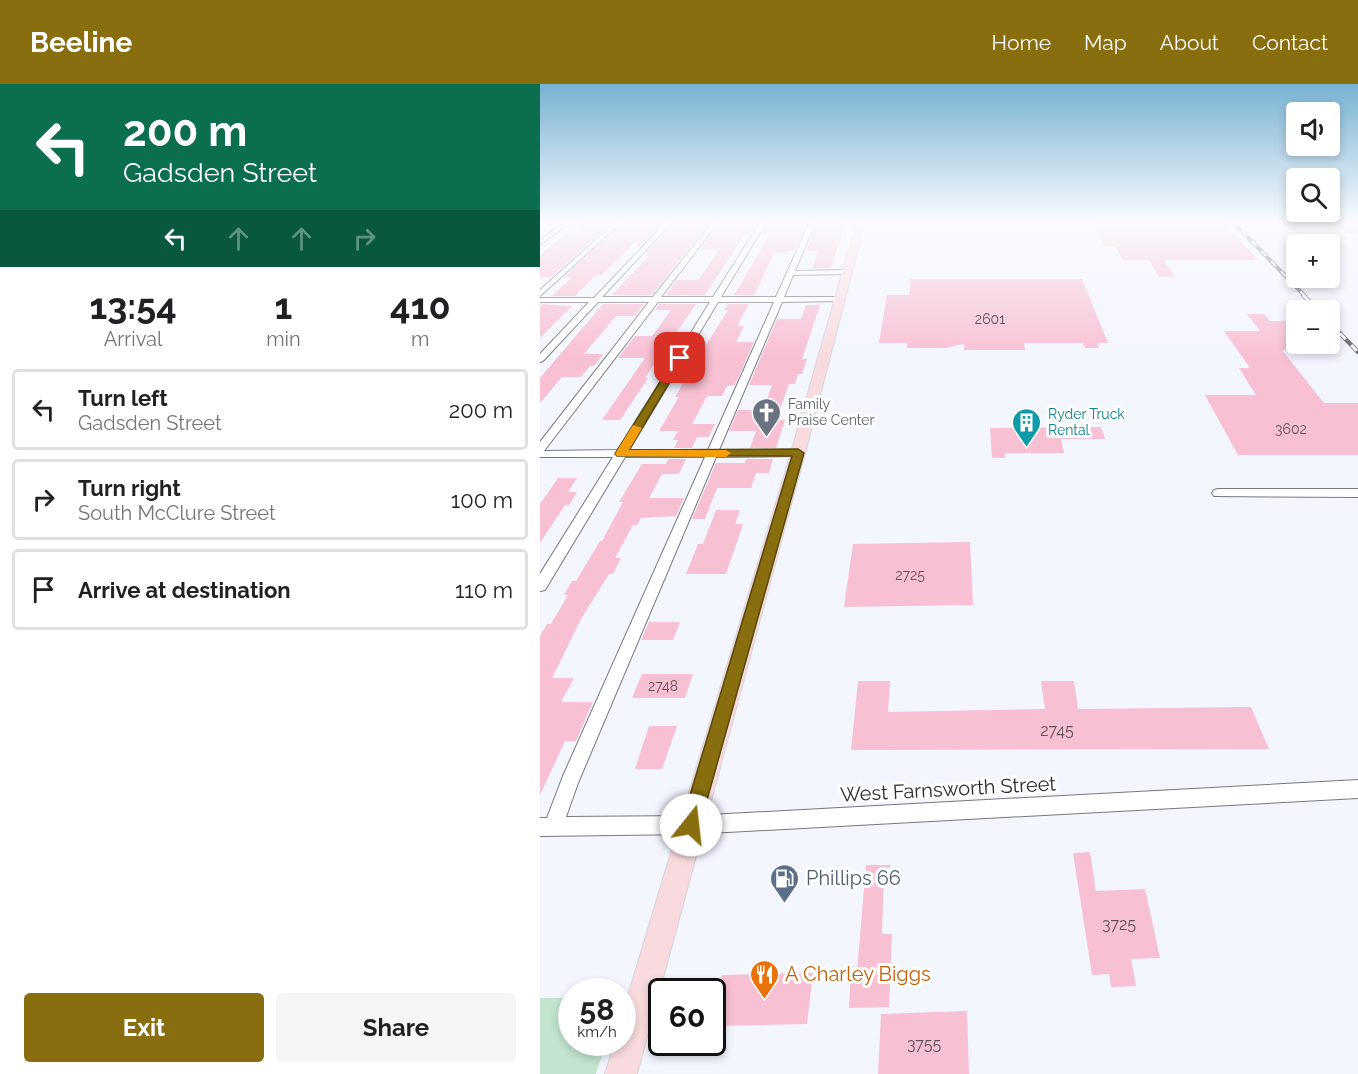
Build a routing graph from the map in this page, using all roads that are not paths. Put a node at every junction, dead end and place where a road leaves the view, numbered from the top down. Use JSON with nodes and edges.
{"nodes":[{"id":1,"x":569,"y":267,"type":"edge"},
{"id":2,"x":626,"y":267,"type":"edge"},
{"id":3,"x":680,"y":267,"type":"edge"},
{"id":4,"x":735,"y":267,"type":"edge"},
{"id":5,"x":793,"y":267,"type":"edge"},
{"id":6,"x":849,"y":267,"type":"edge"},
{"id":7,"x":848,"y":272,"type":"junction"},
{"id":8,"x":790,"y":273,"type":"junction"},
{"id":9,"x":540,"y":294,"type":"edge"},
{"id":10,"x":540,"y":300,"type":"edge"},
{"id":11,"x":594,"y":300,"type":"junction"},
{"id":12,"x":655,"y":300,"type":"junction"},
{"id":13,"x":715,"y":300,"type":"junction"},
{"id":14,"x":777,"y":300,"type":"junction"},
{"id":15,"x":841,"y":300,"type":"junction"},
{"id":16,"x":540,"y":359,"type":"edge"},
{"id":17,"x":540,"y":449,"type":"edge"},
{"id":18,"x":711,"y":453,"type":"junction"},
{"id":19,"x":798,"y":453,"type":"junction"},
{"id":20,"x":540,"y":454,"type":"edge"},
{"id":21,"x":621,"y":454,"type":"junction"},
{"id":22,"x":1218,"y":493,"type":"dead end"},
{"id":23,"x":1358,"y":494,"type":"edge"},
{"id":24,"x":540,"y":586,"type":"edge"},
{"id":25,"x":1358,"y":789,"type":"edge"},
{"id":26,"x":691,"y":825,"type":"junction"},
{"id":27,"x":547,"y":827,"type":"edge"},
{"id":28,"x":621,"y":1074,"type":"edge"}],
"edges":[{"from":1,"to":9,"type":"street"},
{"from":2,"to":11,"type":"street"},
{"from":3,"to":12,"type":"street"},
{"from":4,"to":13,"type":"street"},
{"from":5,"to":8,"type":"street"},
{"from":6,"to":7,"type":"main road"},
{"from":7,"to":8,"type":"street"},
{"from":7,"to":15,"type":"main road"},
{"from":8,"to":14,"type":"street"},
{"from":10,"to":11,"type":"street"},
{"from":11,"to":12,"type":"street"},
{"from":11,"to":16,"type":"street"},
{"from":12,"to":13,"type":"street"},
{"from":12,"to":17,"type":"street"},
{"from":13,"to":14,"type":"street"},
{"from":13,"to":21,"type":"street"},
{"from":14,"to":15,"type":"street"},
{"from":14,"to":18,"type":"street"},
{"from":15,"to":19,"type":"main road"},
{"from":18,"to":19,"type":"street"},
{"from":18,"to":21,"type":"street"},
{"from":18,"to":27,"type":"street"},
{"from":19,"to":26,"type":"main road"},
{"from":20,"to":21,"type":"street"},
{"from":21,"to":24,"type":"street"},
{"from":22,"to":23,"type":"street"},
{"from":25,"to":26,"type":"street","name":"West Farnsworth Street"},
{"from":26,"to":27,"type":"street","name":"West Farnsworth Street"},
{"from":26,"to":28,"type":"main road"}]}
